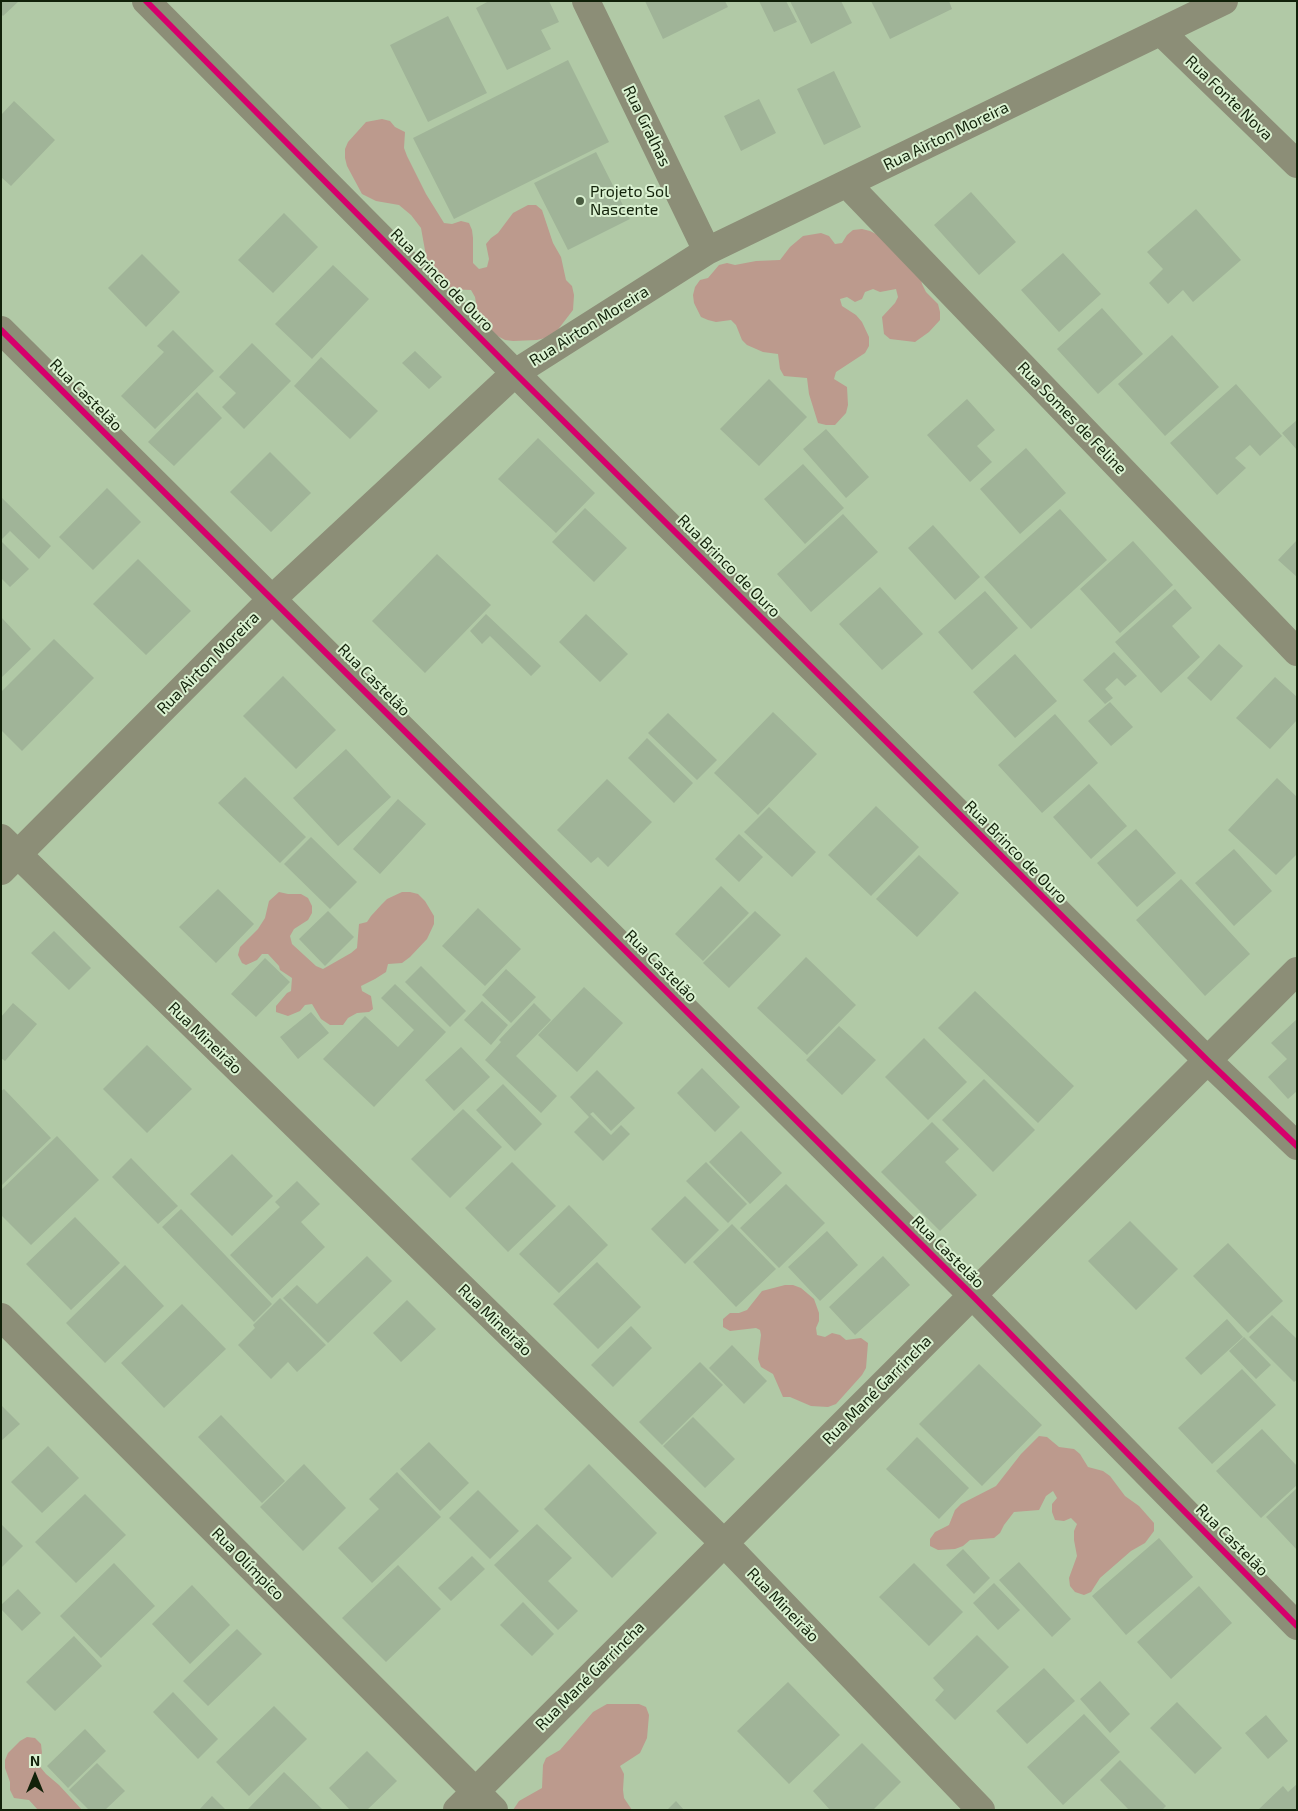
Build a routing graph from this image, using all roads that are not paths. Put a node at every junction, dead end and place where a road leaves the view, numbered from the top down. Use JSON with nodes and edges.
{"nodes":[{"id":1,"x":146,"y":1,"type":"edge"},
{"id":2,"x":586,"y":1,"type":"edge"},
{"id":3,"x":1224,"y":1,"type":"edge"},
{"id":4,"x":1161,"y":32,"type":"junction"},
{"id":5,"x":1297,"y":164,"type":"edge"},
{"id":6,"x":847,"y":184,"type":"junction"},
{"id":7,"x":707,"y":251,"type":"junction"},
{"id":8,"x":1,"y":330,"type":"edge"},
{"id":9,"x":515,"y":373,"type":"junction"},
{"id":10,"x":272,"y":599,"type":"junction"},
{"id":11,"x":1297,"y":652,"type":"edge"},
{"id":12,"x":7,"y":855,"type":"edge"},
{"id":13,"x":1297,"y":971,"type":"edge"},
{"id":14,"x":1207,"y":1060,"type":"junction"},
{"id":15,"x":1297,"y":1146,"type":"edge"},
{"id":16,"x":972,"y":1295,"type":"junction"},
{"id":17,"x":1,"y":1318,"type":"edge"},
{"id":18,"x":724,"y":1543,"type":"junction"},
{"id":19,"x":1297,"y":1626,"type":"edge"},
{"id":20,"x":475,"y":1804,"type":"edge"},
{"id":21,"x":981,"y":1810,"type":"edge"}],
"edges":[{"from":1,"to":9,"type":"street","name":"Rua Brinco de Ouro"},
{"from":2,"to":7,"type":"street","name":"Rua Gralhas"},
{"from":3,"to":4,"type":"street","name":"Rua Airton Moreira"},
{"from":4,"to":5,"type":"street","name":"Rua Fonte Nova"},
{"from":4,"to":6,"type":"street","name":"Rua Airton Moreira"},
{"from":6,"to":7,"type":"street","name":"Rua Airton Moreira"},
{"from":6,"to":11,"type":"street","name":"Rua Somes de Feline"},
{"from":7,"to":9,"type":"street","name":"Rua Airton Moreira"},
{"from":8,"to":10,"type":"street","name":"Rua Castelão"},
{"from":9,"to":10,"type":"street","name":"Rua Airton Moreira"},
{"from":9,"to":14,"type":"street","name":"Rua Brinco de Ouro"},
{"from":10,"to":12,"type":"street","name":"Rua Airton Moreira"},
{"from":10,"to":16,"type":"street","name":"Rua Castelão"},
{"from":12,"to":18,"type":"street","name":"Rua Mineirão"},
{"from":13,"to":14,"type":"street","name":"Rua Mané Garrincha"},
{"from":14,"to":15,"type":"street","name":"Rua Brinco de Ouro"},
{"from":14,"to":16,"type":"street","name":"Rua Mané Garrincha"},
{"from":16,"to":18,"type":"street","name":"Rua Mané Garrincha"},
{"from":16,"to":19,"type":"street","name":"Rua Castelão"},
{"from":17,"to":20,"type":"street","name":"Rua Olímpico"},
{"from":18,"to":20,"type":"street","name":"Rua Mané Garrincha"},
{"from":18,"to":21,"type":"street","name":"Rua Mineirão"}]}
